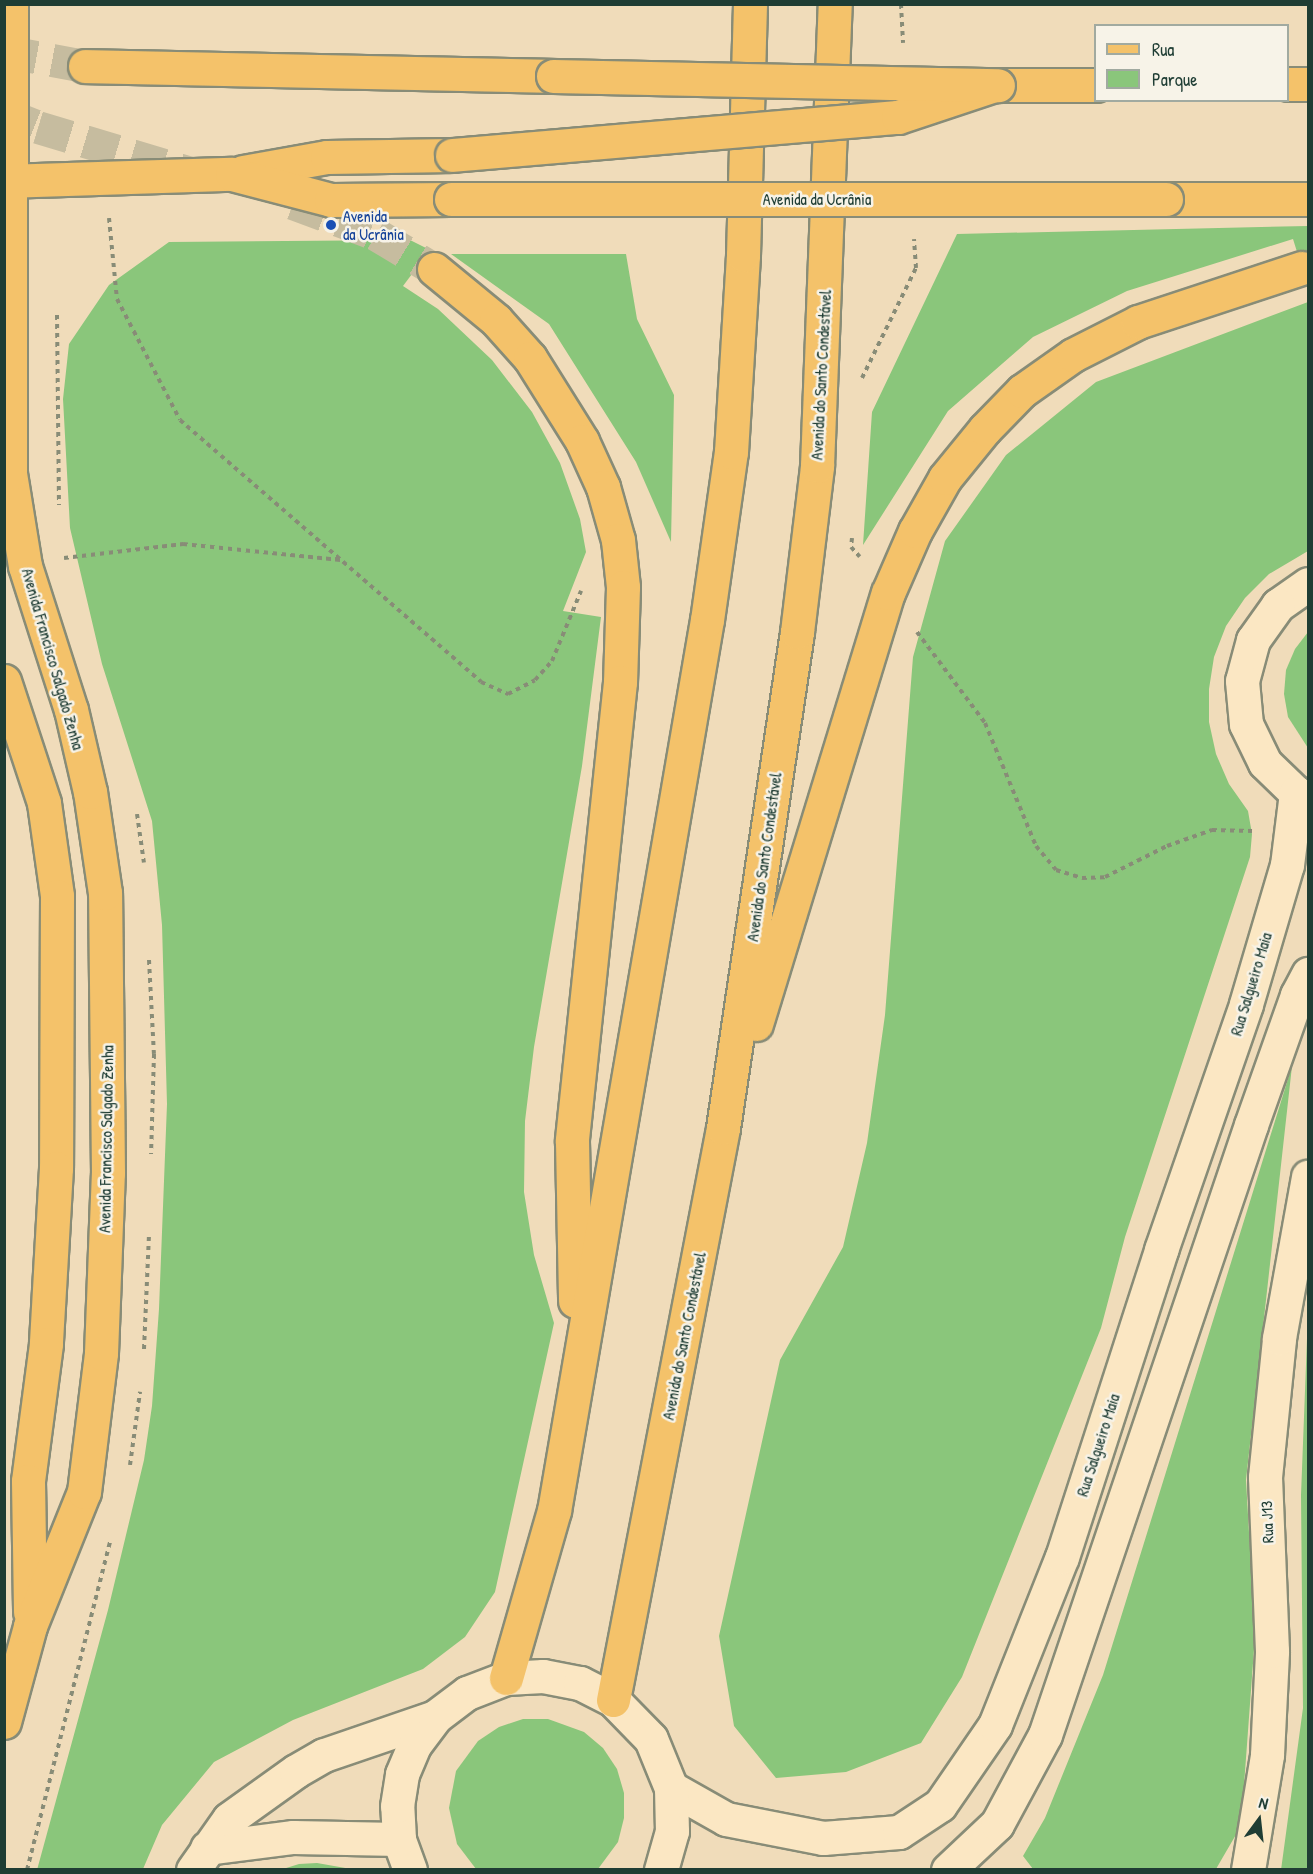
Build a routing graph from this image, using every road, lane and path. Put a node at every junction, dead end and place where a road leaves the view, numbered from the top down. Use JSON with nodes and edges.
{"nodes":[{"id":1,"x":11,"y":4,"type":"edge"},
{"id":2,"x":750,"y":4,"type":"edge"},
{"id":3,"x":836,"y":4,"type":"edge"},
{"id":4,"x":901,"y":4,"type":"edge"},
{"id":5,"x":903,"y":50,"type":"dead end"},
{"id":6,"x":85,"y":66,"type":"tunnel mouth"},
{"id":7,"x":1289,"y":84,"type":"edge"},
{"id":8,"x":1308,"y":84,"type":"edge"},
{"id":9,"x":998,"y":85,"type":"junction"},
{"id":10,"x":1094,"y":85,"type":"edge"},
{"id":11,"x":232,"y":174,"type":"junction"},
{"id":12,"x":108,"y":178,"type":"junction"},
{"id":13,"x":8,"y":181,"type":"edge"},
{"id":14,"x":1308,"y":199,"type":"edge"},
{"id":15,"x":914,"y":234,"type":"dead end"},
{"id":16,"x":1301,"y":268,"type":"dead end"},
{"id":17,"x":434,"y":269,"type":"tunnel mouth"},
{"id":18,"x":861,"y":381,"type":"dead end"},
{"id":19,"x":852,"y":535,"type":"dead end"},
{"id":20,"x":342,"y":561,"type":"junction"},
{"id":21,"x":25,"y":566,"type":"junction"},
{"id":22,"x":1308,"y":584,"type":"edge"},
{"id":23,"x":588,"y":587,"type":"dead end"},
{"id":24,"x":888,"y":593,"type":"junction"},
{"id":25,"x":4,"y":681,"type":"edge"},
{"id":26,"x":1302,"y":796,"type":"edge"},
{"id":27,"x":1291,"y":832,"type":"junction"},
{"id":28,"x":1308,"y":974,"type":"edge"},
{"id":29,"x":723,"y":1128,"type":"junction"},
{"id":30,"x":1308,"y":1177,"type":"edge"},
{"id":31,"x":576,"y":1379,"type":"junction"},
{"id":32,"x":30,"y":1626,"type":"junction"},
{"id":33,"x":506,"y":1678,"type":"junction"},
{"id":34,"x":613,"y":1700,"type":"junction"},
{"id":35,"x":435,"y":1718,"type":"junction"},
{"id":36,"x":4,"y":1722,"type":"edge"},
{"id":37,"x":671,"y":1788,"type":"junction"},
{"id":38,"x":399,"y":1839,"type":"junction"},
{"id":39,"x":200,"y":1859,"type":"edge"},
{"id":40,"x":410,"y":1869,"type":"edge"},
{"id":41,"x":661,"y":1869,"type":"edge"},
{"id":42,"x":951,"y":1869,"type":"edge"},
{"id":43,"x":1248,"y":1869,"type":"edge"}],
"edges":[{"from":1,"to":13,"type":"main road","name":"Avenida Francisco Salgado Zenha"},
{"from":2,"to":31,"type":"main road"},
{"from":3,"to":29,"type":"main road","name":"Avenida do Santo Condestável"},
{"from":4,"to":5,"type":"path"},
{"from":6,"to":9,"type":"main road","bridge":true},
{"from":7,"to":8,"type":"main road"},
{"from":9,"to":10,"type":"main road"},
{"from":9,"to":11,"type":"main road","bridge":true},
{"from":11,"to":12,"type":"main road","name":"Avenida da Ucrânia"},
{"from":11,"to":14,"type":"main road","name":"Avenida da Ucrânia","bridge":true},
{"from":12,"to":13,"type":"main road","name":"Avenida da Ucrânia"},
{"from":12,"to":20,"type":"path"},
{"from":13,"to":21,"type":"main road","name":"Avenida Francisco Salgado Zenha"},
{"from":15,"to":18,"type":"path"},
{"from":16,"to":24,"type":"main road"},
{"from":17,"to":31,"type":"main road"},
{"from":19,"to":24,"type":"path"},
{"from":20,"to":21,"type":"path"},
{"from":20,"to":23,"type":"path"},
{"from":21,"to":32,"type":"main road","name":"Avenida Francisco Salgado Zenha"},
{"from":22,"to":26,"type":"main road"},
{"from":24,"to":27,"type":"path"},
{"from":24,"to":29,"type":"main road"},
{"from":25,"to":32,"type":"main road","name":"Avenida Francisco Salgado Zenha"},
{"from":26,"to":27,"type":"main road","name":"Rua Salgueiro Maia"},
{"from":27,"to":37,"type":"main road","name":"Rua Salgueiro Maia"},
{"from":28,"to":42,"type":"main road"},
{"from":29,"to":34,"type":"main road","name":"Avenida do Santo Condestável"},
{"from":30,"to":43,"type":"main road","name":"Rua J13"},
{"from":31,"to":33,"type":"main road"},
{"from":32,"to":36,"type":"main road","name":"Avenida Francisco Salgado Zenha"},
{"from":33,"to":34,"type":"main road"},
{"from":33,"to":35,"type":"main road"},
{"from":34,"to":37,"type":"main road"},
{"from":35,"to":38,"type":"main road"},
{"from":35,"to":39,"type":"main road"},
{"from":37,"to":41,"type":"main road"},
{"from":38,"to":39,"type":"main road"},
{"from":38,"to":40,"type":"main road"}]}
